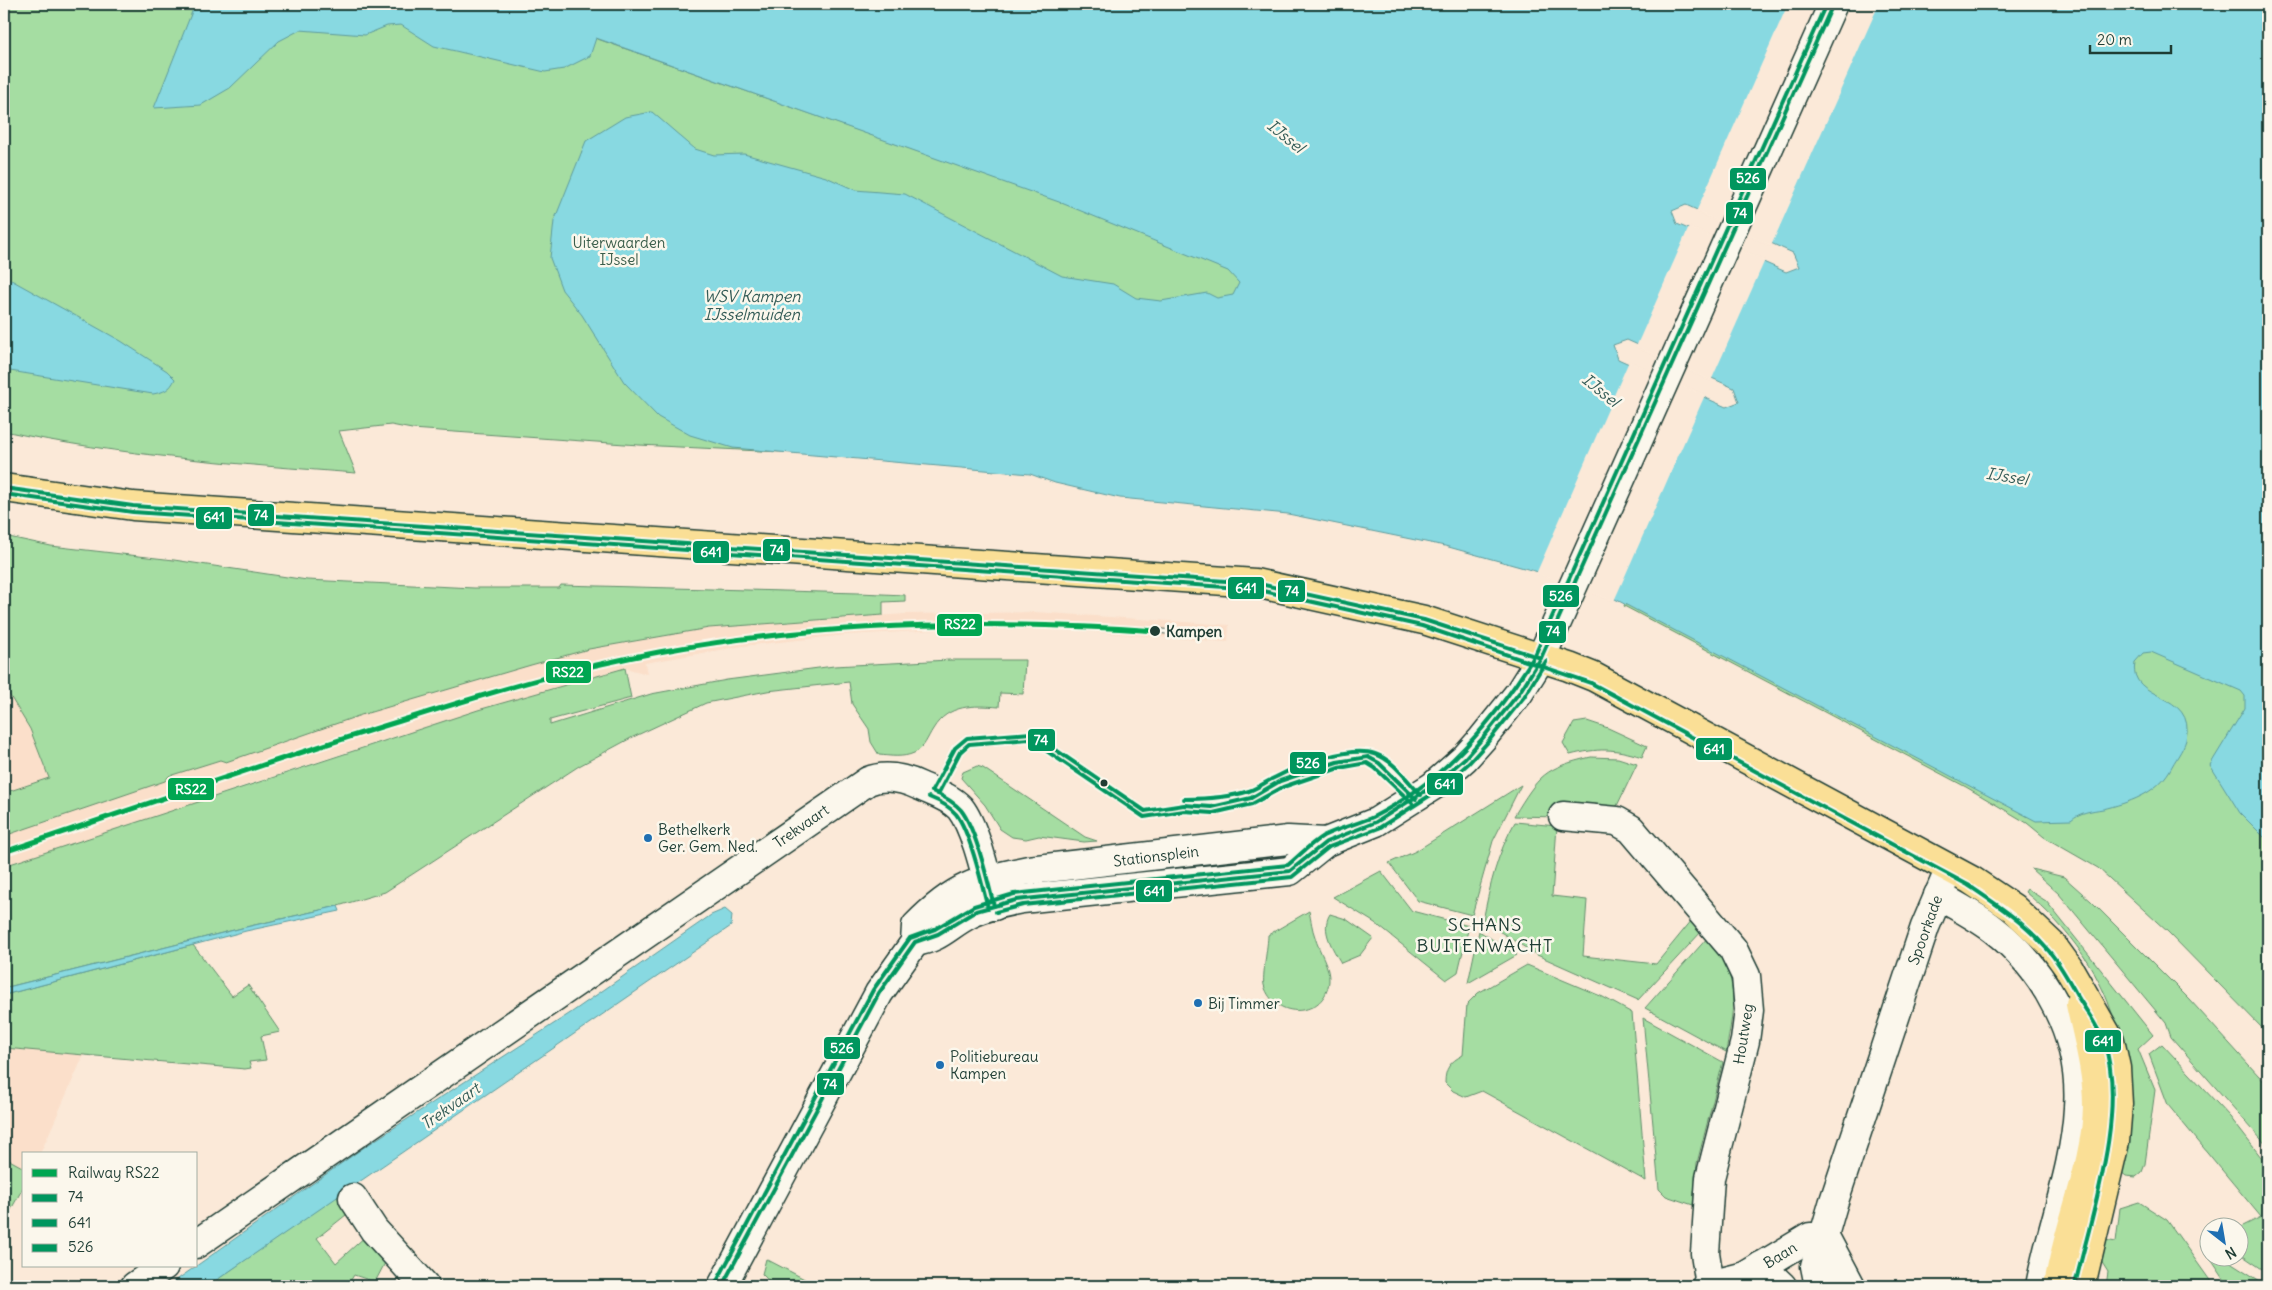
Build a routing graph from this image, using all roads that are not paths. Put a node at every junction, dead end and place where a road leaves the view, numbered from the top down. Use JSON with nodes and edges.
{"nodes":[{"id":1,"x":1833,"y":4,"type":"edge"},
{"id":2,"x":4,"y":488,"type":"edge"},
{"id":3,"x":1541,"y":658,"type":"junction"},
{"id":4,"x":1564,"y":816,"type":"dead end"},
{"id":5,"x":1326,"y":842,"type":"junction"},
{"id":6,"x":1951,"y":869,"type":"junction"},
{"id":7,"x":987,"y":878,"type":"junction"},
{"id":8,"x":1938,"y":895,"type":"junction"},
{"id":9,"x":994,"y":906,"type":"junction"},
{"id":10,"x":915,"y":942,"type":"junction"},
{"id":11,"x":353,"y":1198,"type":"dead end"},
{"id":12,"x":1825,"y":1237,"type":"junction"},
{"id":13,"x":198,"y":1243,"type":"edge"},
{"id":14,"x":1762,"y":1266,"type":"junction"},
{"id":15,"x":161,"y":1268,"type":"edge"},
{"id":16,"x":729,"y":1284,"type":"edge"},
{"id":17,"x":2060,"y":1284,"type":"edge"},
{"id":18,"x":135,"y":1286,"type":"edge"},
{"id":19,"x":425,"y":1286,"type":"edge"},
{"id":20,"x":1708,"y":1286,"type":"edge"},
{"id":21,"x":1782,"y":1286,"type":"edge"},
{"id":22,"x":1819,"y":1286,"type":"edge"},
{"id":23,"x":1851,"y":1286,"type":"edge"}],
"edges":[{"from":1,"to":3,"type":"street","name":"Stationsplein"},
{"from":2,"to":3,"type":"main road"},
{"from":3,"to":5,"type":"street","name":"Stationsplein"},
{"from":3,"to":6,"type":"main road"},
{"from":4,"to":20,"type":"street","name":"Houtweg"},
{"from":5,"to":7,"type":"street","name":"Stationsplein"},
{"from":5,"to":9,"type":"street","name":"Stationsplein"},
{"from":6,"to":8,"type":"street","name":"Spoorkade"},
{"from":6,"to":17,"type":"main road"},
{"from":7,"to":9,"type":"street","name":"Trekvaart"},
{"from":7,"to":10,"type":"street","name":"Stationsplein"},
{"from":7,"to":13,"type":"street","name":"Trekvaart"},
{"from":8,"to":12,"type":"street","name":"Spoorkade"},
{"from":8,"to":17,"type":"street"},
{"from":9,"to":10,"type":"street","name":"Stationsplein"},
{"from":10,"to":16,"type":"street","name":"Stationsplein"},
{"from":11,"to":19,"type":"street"},
{"from":12,"to":14,"type":"street","name":"Baan"},
{"from":12,"to":22,"type":"street","name":"Spoorkade"},
{"from":12,"to":23,"type":"street"},
{"from":14,"to":20,"type":"street","name":"Baan"},
{"from":14,"to":21,"type":"street"},
{"from":15,"to":18,"type":"street"}]}
